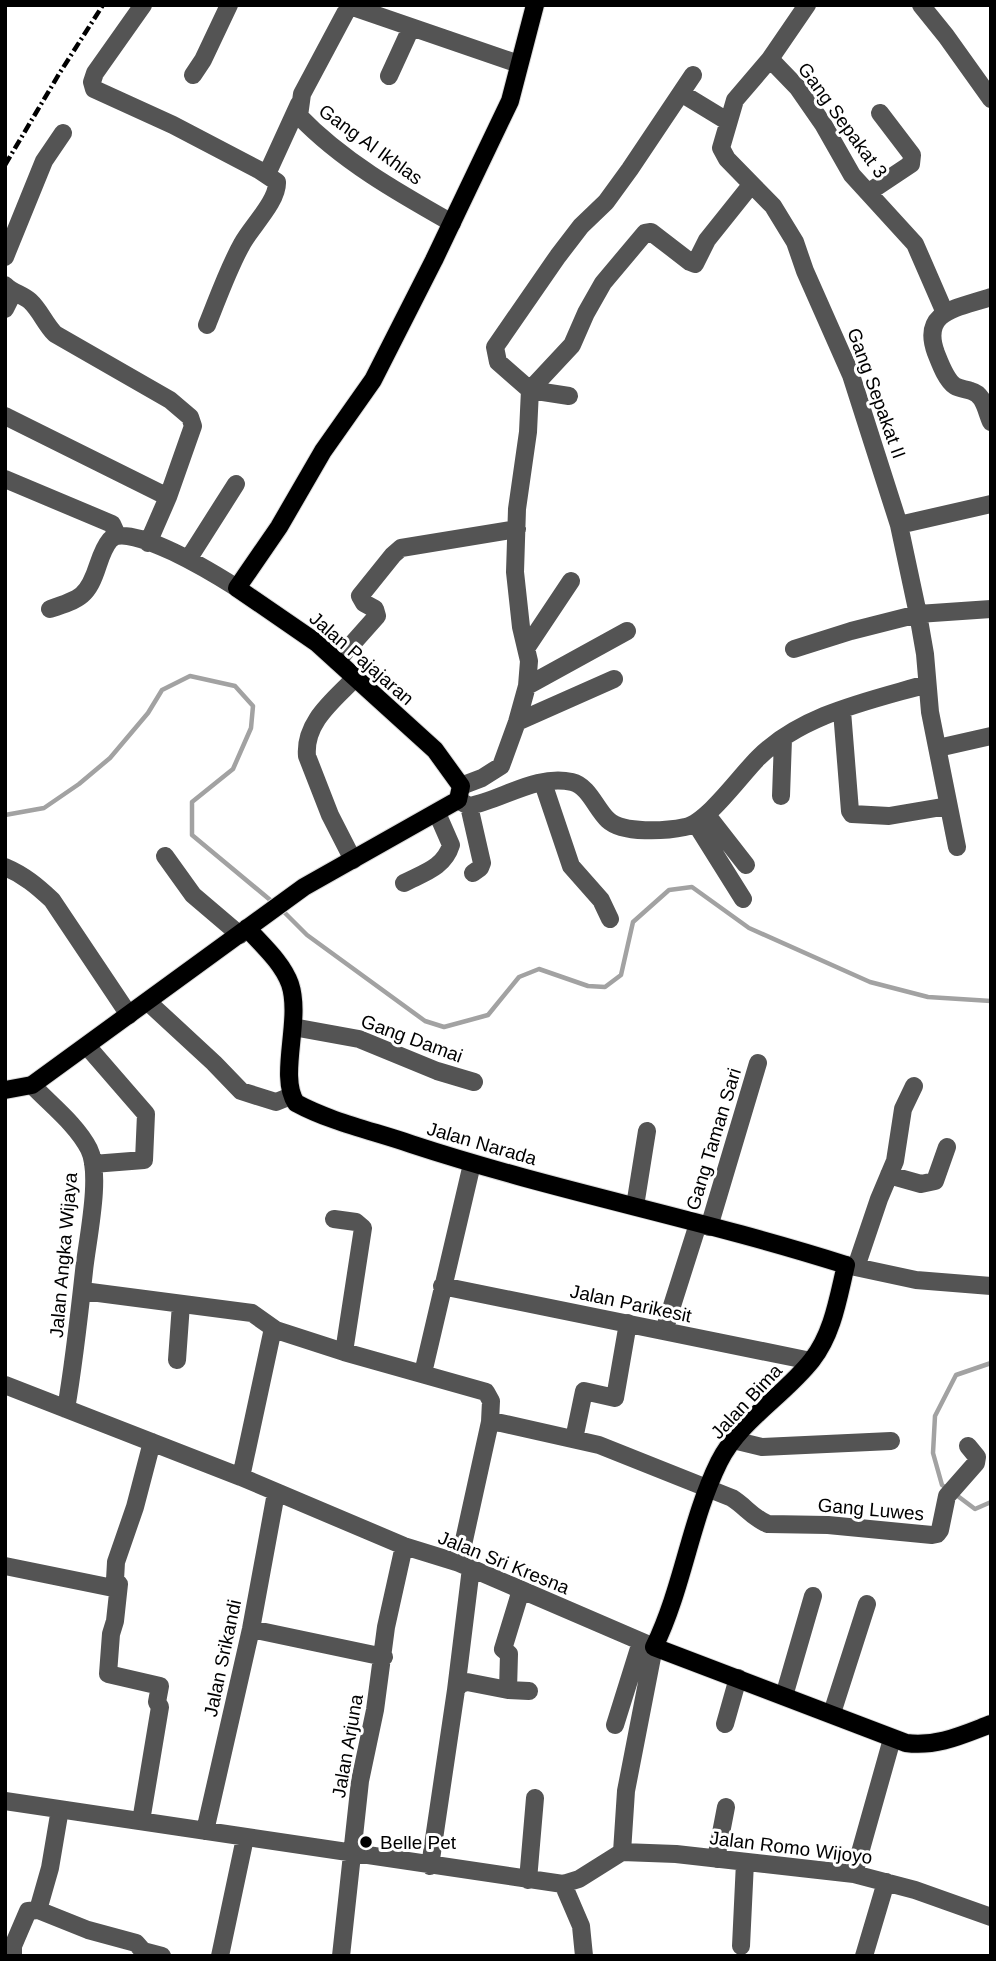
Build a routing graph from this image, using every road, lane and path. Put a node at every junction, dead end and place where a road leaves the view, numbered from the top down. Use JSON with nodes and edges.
{"nodes":[{"id":1,"x":143,"y":5,"type":"edge"},
{"id":2,"x":229,"y":5,"type":"edge"},
{"id":3,"x":535,"y":5,"type":"edge"},
{"id":4,"x":807,"y":5,"type":"edge"},
{"id":5,"x":921,"y":5,"type":"edge"},
{"id":6,"x":348,"y":6,"type":"edge"},
{"id":7,"x":411,"y":28,"type":"junction"},
{"id":8,"x":770,"y":60,"type":"junction"},
{"id":9,"x":519,"y":64,"type":"junction"},
{"id":10,"x":193,"y":75,"type":"dead end"},
{"id":11,"x":693,"y":75,"type":"dead end"},
{"id":12,"x":389,"y":76,"type":"dead end"},
{"id":13,"x":681,"y":93,"type":"junction"},
{"id":14,"x":991,"y":99,"type":"edge"},
{"id":15,"x":299,"y":104,"type":"junction"},
{"id":16,"x":880,"y":113,"type":"dead end"},
{"id":17,"x":727,"y":121,"type":"junction"},
{"id":18,"x":63,"y":133,"type":"dead end"},
{"id":19,"x":267,"y":174,"type":"junction"},
{"id":20,"x":751,"y":185,"type":"junction"},
{"id":21,"x":869,"y":192,"type":"junction"},
{"id":22,"x":452,"y":223,"type":"junction"},
{"id":23,"x":5,"y":257,"type":"edge"},
{"id":24,"x":9,"y":289,"type":"edge"},
{"id":25,"x":991,"y":297,"type":"edge"},
{"id":26,"x":5,"y":309,"type":"edge"},
{"id":27,"x":945,"y":313,"type":"junction"},
{"id":28,"x":206,"y":325,"type":"dead end"},
{"id":29,"x":530,"y":390,"type":"junction"},
{"id":30,"x":569,"y":396,"type":"dead end"},
{"id":31,"x":5,"y":416,"type":"edge"},
{"id":32,"x":991,"y":422,"type":"edge"},
{"id":33,"x":5,"y":479,"type":"edge"},
{"id":34,"x":236,"y":484,"type":"dead end"},
{"id":35,"x":168,"y":497,"type":"junction"},
{"id":36,"x":991,"y":504,"type":"edge"},
{"id":37,"x":899,"y":525,"type":"junction"},
{"id":38,"x":517,"y":529,"type":"junction"},
{"id":39,"x":117,"y":535,"type":"junction"},
{"id":40,"x":148,"y":543,"type":"junction"},
{"id":41,"x":189,"y":558,"type":"junction"},
{"id":42,"x":571,"y":581,"type":"dead end"},
{"id":43,"x":237,"y":588,"type":"junction"},
{"id":44,"x":50,"y":608,"type":"dead end"},
{"id":45,"x":991,"y":609,"type":"edge"},
{"id":46,"x":918,"y":614,"type":"junction"},
{"id":47,"x":627,"y":631,"type":"dead end"},
{"id":48,"x":527,"y":647,"type":"junction"},
{"id":49,"x":794,"y":649,"type":"dead end"},
{"id":50,"x":337,"y":662,"type":"junction"},
{"id":51,"x":355,"y":678,"type":"junction"},
{"id":52,"x":614,"y":679,"type":"dead end"},
{"id":53,"x":927,"y":684,"type":"junction"},
{"id":54,"x":527,"y":686,"type":"junction"},
{"id":55,"x":842,"y":710,"type":"junction"},
{"id":56,"x":517,"y":722,"type":"junction"},
{"id":57,"x":991,"y":736,"type":"edge"},
{"id":58,"x":783,"y":739,"type":"junction"},
{"id":59,"x":938,"y":748,"type":"junction"},
{"id":60,"x":543,"y":783,"type":"junction"},
{"id":61,"x":781,"y":796,"type":"dead end"},
{"id":62,"x":463,"y":797,"type":"junction"},
{"id":63,"x":948,"y":806,"type":"junction"},
{"id":64,"x":437,"y":813,"type":"junction"},
{"id":65,"x":702,"y":819,"type":"junction"},
{"id":66,"x":957,"y":847,"type":"dead end"},
{"id":67,"x":165,"y":856,"type":"dead end"},
{"id":68,"x":353,"y":860,"type":"junction"},
{"id":69,"x":746,"y":865,"type":"dead end"},
{"id":70,"x":5,"y":867,"type":"edge"},
{"id":71,"x":473,"y":873,"type":"dead end"},
{"id":72,"x":404,"y":883,"type":"dead end"},
{"id":73,"x":743,"y":899,"type":"dead end"},
{"id":74,"x":610,"y":919,"type":"dead end"},
{"id":75,"x":243,"y":931,"type":"junction"},
{"id":76,"x":148,"y":1002,"type":"junction"},
{"id":77,"x":129,"y":1015,"type":"junction"},
{"id":78,"x":293,"y":1027,"type":"junction"},
{"id":79,"x":87,"y":1046,"type":"junction"},
{"id":80,"x":758,"y":1063,"type":"dead end"},
{"id":81,"x":474,"y":1082,"type":"dead end"},
{"id":82,"x":32,"y":1085,"type":"junction"},
{"id":83,"x":914,"y":1086,"type":"dead end"},
{"id":84,"x":5,"y":1090,"type":"edge"},
{"id":85,"x":291,"y":1096,"type":"junction"},
{"id":86,"x":647,"y":1131,"type":"dead end"},
{"id":87,"x":947,"y":1147,"type":"dead end"},
{"id":88,"x":93,"y":1164,"type":"junction"},
{"id":89,"x":472,"y":1164,"type":"junction"},
{"id":90,"x":889,"y":1175,"type":"junction"},
{"id":91,"x":635,"y":1206,"type":"junction"},
{"id":92,"x":334,"y":1219,"type":"dead end"},
{"id":93,"x":703,"y":1225,"type":"junction"},
{"id":94,"x":851,"y":1266,"type":"junction"},
{"id":95,"x":442,"y":1286,"type":"junction"},
{"id":96,"x":991,"y":1286,"type":"edge"},
{"id":97,"x":83,"y":1291,"type":"junction"},
{"id":98,"x":181,"y":1304,"type":"junction"},
{"id":99,"x":628,"y":1323,"type":"junction"},
{"id":100,"x":276,"y":1330,"type":"junction"},
{"id":101,"x":664,"y":1331,"type":"junction"},
{"id":102,"x":344,"y":1352,"type":"junction"},
{"id":103,"x":177,"y":1360,"type":"dead end"},
{"id":104,"x":811,"y":1361,"type":"junction"},
{"id":105,"x":423,"y":1373,"type":"junction"},
{"id":106,"x":5,"y":1385,"type":"edge"},
{"id":107,"x":66,"y":1409,"type":"junction"},
{"id":108,"x":490,"y":1422,"type":"junction"},
{"id":109,"x":574,"y":1439,"type":"junction"},
{"id":110,"x":733,"y":1440,"type":"junction"},
{"id":111,"x":891,"y":1441,"type":"dead end"},
{"id":112,"x":152,"y":1442,"type":"junction"},
{"id":113,"x":968,"y":1447,"type":"dead end"},
{"id":114,"x":241,"y":1477,"type":"junction"},
{"id":115,"x":708,"y":1489,"type":"junction"},
{"id":116,"x":276,"y":1493,"type":"junction"},
{"id":117,"x":404,"y":1546,"type":"junction"},
{"id":118,"x":465,"y":1565,"type":"junction"},
{"id":119,"x":5,"y":1566,"type":"edge"},
{"id":120,"x":118,"y":1589,"type":"junction"},
{"id":121,"x":521,"y":1590,"type":"junction"},
{"id":122,"x":813,"y":1596,"type":"dead end"},
{"id":123,"x":867,"y":1604,"type":"dead end"},
{"id":124,"x":251,"y":1629,"type":"junction"},
{"id":125,"x":647,"y":1645,"type":"junction"},
{"id":126,"x":384,"y":1657,"type":"junction"},
{"id":127,"x":738,"y":1678,"type":"junction"},
{"id":128,"x":456,"y":1690,"type":"junction"},
{"id":129,"x":508,"y":1690,"type":"junction"},
{"id":130,"x":529,"y":1691,"type":"dead end"},
{"id":131,"x":784,"y":1696,"type":"junction"},
{"id":132,"x":832,"y":1713,"type":"junction"},
{"id":133,"x":725,"y":1724,"type":"dead end"},
{"id":134,"x":991,"y":1724,"type":"edge"},
{"id":135,"x":615,"y":1725,"type":"dead end"},
{"id":136,"x":892,"y":1739,"type":"junction"},
{"id":137,"x":535,"y":1798,"type":"dead end"},
{"id":138,"x":5,"y":1801,"type":"edge"},
{"id":139,"x":726,"y":1807,"type":"dead end"},
{"id":140,"x":60,"y":1809,"type":"junction"},
{"id":141,"x":141,"y":1821,"type":"junction"},
{"id":142,"x":205,"y":1831,"type":"junction"},
{"id":143,"x":245,"y":1838,"type":"junction"},
{"id":144,"x":622,"y":1852,"type":"junction"},
{"id":145,"x":353,"y":1854,"type":"junction"},
{"id":146,"x":716,"y":1859,"type":"junction"},
{"id":147,"x":745,"y":1862,"type":"junction"},
{"id":148,"x":430,"y":1866,"type":"junction"},
{"id":149,"x":854,"y":1874,"type":"junction"},
{"id":150,"x":528,"y":1880,"type":"junction"},
{"id":151,"x":886,"y":1882,"type":"junction"},
{"id":152,"x":564,"y":1884,"type":"junction"},
{"id":153,"x":38,"y":1910,"type":"junction"},
{"id":154,"x":991,"y":1917,"type":"edge"},
{"id":155,"x":741,"y":1946,"type":"dead end"},
{"id":156,"x":13,"y":1956,"type":"edge"},
{"id":157,"x":162,"y":1956,"type":"edge"},
{"id":158,"x":220,"y":1956,"type":"edge"},
{"id":159,"x":341,"y":1956,"type":"edge"},
{"id":160,"x":584,"y":1956,"type":"edge"},
{"id":161,"x":864,"y":1956,"type":"edge"}],
"edges":[{"from":1,"to":19,"type":"street"},
{"from":2,"to":10,"type":"street"},
{"from":3,"to":9,"type":"main road"},
{"from":4,"to":8,"type":"street","name":"Gang Sepakat II"},
{"from":5,"to":14,"type":"street"},
{"from":6,"to":7,"type":"street"},
{"from":6,"to":15,"type":"street","name":"Gang Al Ikhlas"},
{"from":7,"to":9,"type":"street"},
{"from":7,"to":12,"type":"street"},
{"from":8,"to":17,"type":"street","name":"Gang Sepakat II"},
{"from":8,"to":21,"type":"street","name":"Gang Sepakat 3"},
{"from":9,"to":22,"type":"main road"},
{"from":11,"to":13,"type":"street"},
{"from":13,"to":17,"type":"street"},
{"from":13,"to":29,"type":"street"},
{"from":15,"to":19,"type":"street"},
{"from":15,"to":22,"type":"street","name":"Gang Al Ikhlas"},
{"from":16,"to":21,"type":"street"},
{"from":17,"to":20,"type":"street","name":"Gang Sepakat II"},
{"from":18,"to":23,"type":"street"},
{"from":19,"to":28,"type":"street"},
{"from":20,"to":29,"type":"street"},
{"from":20,"to":37,"type":"street","name":"Gang Sepakat II"},
{"from":21,"to":27,"type":"street","name":"Gang Sepakat 3"},
{"from":22,"to":43,"type":"main road"},
{"from":24,"to":26,"type":"street"},
{"from":24,"to":35,"type":"street"},
{"from":25,"to":27,"type":"street"},
{"from":27,"to":32,"type":"street"},
{"from":29,"to":30,"type":"street"},
{"from":29,"to":38,"type":"street"},
{"from":31,"to":35,"type":"street"},
{"from":33,"to":39,"type":"street"},
{"from":34,"to":41,"type":"street"},
{"from":35,"to":40,"type":"street"},
{"from":36,"to":37,"type":"street"},
{"from":37,"to":46,"type":"street","name":"Gang Sepakat II"},
{"from":38,"to":48,"type":"street"},
{"from":38,"to":50,"type":"street"},
{"from":39,"to":40,"type":"street"},
{"from":39,"to":44,"type":"street"},
{"from":40,"to":41,"type":"street"},
{"from":41,"to":43,"type":"street"},
{"from":42,"to":48,"type":"street"},
{"from":43,"to":50,"type":"main road","name":"Jalan Pajajaran"},
{"from":45,"to":46,"type":"street"},
{"from":46,"to":49,"type":"street"},
{"from":46,"to":53,"type":"street","name":"Gang Sepakat II"},
{"from":47,"to":54,"type":"street"},
{"from":48,"to":54,"type":"street"},
{"from":50,"to":51,"type":"main road","name":"Jalan Pajajaran"},
{"from":51,"to":62,"type":"main road","name":"Jalan Pajajaran"},
{"from":51,"to":68,"type":"street"},
{"from":52,"to":56,"type":"street"},
{"from":53,"to":55,"type":"street"},
{"from":53,"to":59,"type":"street","name":"Gang Sepakat II"},
{"from":54,"to":56,"type":"street"},
{"from":55,"to":58,"type":"street"},
{"from":55,"to":63,"type":"street"},
{"from":56,"to":62,"type":"street"},
{"from":57,"to":59,"type":"street"},
{"from":58,"to":61,"type":"street"},
{"from":58,"to":65,"type":"street"},
{"from":59,"to":63,"type":"street","name":"Gang Sepakat II"},
{"from":60,"to":62,"type":"street"},
{"from":60,"to":65,"type":"street"},
{"from":60,"to":74,"type":"street"},
{"from":62,"to":64,"type":"main road"},
{"from":62,"to":71,"type":"street"},
{"from":63,"to":66,"type":"street","name":"Gang Sepakat II"},
{"from":64,"to":68,"type":"main road"},
{"from":64,"to":72,"type":"street"},
{"from":65,"to":69,"type":"street"},
{"from":65,"to":73,"type":"street"},
{"from":67,"to":75,"type":"street"},
{"from":68,"to":75,"type":"main road"},
{"from":70,"to":77,"type":"street"},
{"from":75,"to":76,"type":"main road"},
{"from":75,"to":78,"type":"main road"},
{"from":76,"to":77,"type":"main road"},
{"from":76,"to":85,"type":"street"},
{"from":77,"to":79,"type":"main road"},
{"from":78,"to":81,"type":"street","name":"Gang Damai"},
{"from":78,"to":85,"type":"main road"},
{"from":79,"to":82,"type":"main road"},
{"from":79,"to":88,"type":"street"},
{"from":80,"to":93,"type":"street","name":"Gang Taman Sari"},
{"from":82,"to":84,"type":"main road"},
{"from":82,"to":88,"type":"street","name":"Jalan Angka Wijaya"},
{"from":83,"to":90,"type":"street"},
{"from":85,"to":89,"type":"main road","name":"Jalan Narada"},
{"from":86,"to":91,"type":"street"},
{"from":87,"to":90,"type":"street"},
{"from":88,"to":97,"type":"street","name":"Jalan Angka Wijaya"},
{"from":89,"to":91,"type":"main road","name":"Jalan Narada"},
{"from":89,"to":95,"type":"street"},
{"from":90,"to":94,"type":"street"},
{"from":91,"to":93,"type":"main road","name":"Jalan Narada"},
{"from":92,"to":102,"type":"street"},
{"from":93,"to":94,"type":"main road","name":"Jalan Narada"},
{"from":93,"to":101,"type":"street","name":"Gang Taman Sari"},
{"from":94,"to":96,"type":"street"},
{"from":94,"to":104,"type":"main road","name":"Jalan Bima"},
{"from":95,"to":99,"type":"street","name":"Jalan Parikesit"},
{"from":95,"to":105,"type":"street"},
{"from":97,"to":98,"type":"street"},
{"from":97,"to":107,"type":"street","name":"Jalan Angka Wijaya"},
{"from":98,"to":100,"type":"street"},
{"from":98,"to":103,"type":"street"},
{"from":99,"to":101,"type":"street","name":"Jalan Parikesit"},
{"from":99,"to":109,"type":"street"},
{"from":100,"to":102,"type":"street"},
{"from":100,"to":114,"type":"street"},
{"from":101,"to":104,"type":"street","name":"Jalan Parikesit"},
{"from":102,"to":105,"type":"street"},
{"from":104,"to":110,"type":"main road","name":"Jalan Bima"},
{"from":105,"to":108,"type":"street"},
{"from":106,"to":107,"type":"street","name":"Jalan Sri Kresna"},
{"from":107,"to":112,"type":"street","name":"Jalan Sri Kresna"},
{"from":108,"to":109,"type":"street","name":"Gang Luwes"},
{"from":108,"to":118,"type":"street"},
{"from":109,"to":115,"type":"street","name":"Gang Luwes"},
{"from":110,"to":111,"type":"street"},
{"from":110,"to":115,"type":"main road","name":"Jalan Bima"},
{"from":112,"to":114,"type":"street","name":"Jalan Sri Kresna"},
{"from":112,"to":120,"type":"street"},
{"from":113,"to":115,"type":"street","name":"Gang Luwes"},
{"from":114,"to":116,"type":"street","name":"Jalan Sri Kresna"},
{"from":115,"to":125,"type":"main road","name":"Jalan Bima"},
{"from":116,"to":117,"type":"street","name":"Jalan Sri Kresna"},
{"from":116,"to":124,"type":"street","name":"Jalan Srikandi"},
{"from":117,"to":118,"type":"street","name":"Jalan Sri Kresna"},
{"from":117,"to":126,"type":"street","name":"Jalan Arjuna"},
{"from":118,"to":121,"type":"street","name":"Jalan Sri Kresna"},
{"from":118,"to":128,"type":"street"},
{"from":119,"to":120,"type":"street"},
{"from":120,"to":141,"type":"street"},
{"from":121,"to":125,"type":"street","name":"Jalan Sri Kresna"},
{"from":121,"to":129,"type":"street"},
{"from":122,"to":131,"type":"street"},
{"from":123,"to":132,"type":"street"},
{"from":124,"to":126,"type":"street"},
{"from":124,"to":142,"type":"street","name":"Jalan Srikandi"},
{"from":125,"to":127,"type":"main road","name":"Jalan Sri Kresna"},
{"from":125,"to":135,"type":"street"},
{"from":125,"to":144,"type":"street"},
{"from":126,"to":145,"type":"street","name":"Jalan Arjuna"},
{"from":127,"to":131,"type":"main road","name":"Jalan Sri Kresna"},
{"from":127,"to":133,"type":"street"},
{"from":128,"to":129,"type":"street"},
{"from":128,"to":148,"type":"street"},
{"from":129,"to":130,"type":"street"},
{"from":131,"to":132,"type":"main road","name":"Jalan Sri Kresna"},
{"from":132,"to":136,"type":"main road","name":"Jalan Sri Kresna"},
{"from":134,"to":136,"type":"main road","name":"Jalan Sri Kresna"},
{"from":136,"to":149,"type":"street"},
{"from":137,"to":150,"type":"street"},
{"from":138,"to":140,"type":"street"},
{"from":139,"to":146,"type":"street"},
{"from":140,"to":141,"type":"street"},
{"from":140,"to":153,"type":"street"},
{"from":141,"to":142,"type":"street"},
{"from":142,"to":143,"type":"street"},
{"from":143,"to":145,"type":"street"},
{"from":143,"to":158,"type":"street"},
{"from":144,"to":146,"type":"street","name":"Jalan Romo Wijoyo"},
{"from":144,"to":152,"type":"street"},
{"from":145,"to":148,"type":"street"},
{"from":145,"to":159,"type":"street","name":"Jalan Arjuna"},
{"from":146,"to":147,"type":"street","name":"Jalan Romo Wijoyo"},
{"from":147,"to":149,"type":"street","name":"Jalan Romo Wijoyo"},
{"from":147,"to":155,"type":"street"},
{"from":148,"to":150,"type":"street"},
{"from":149,"to":151,"type":"street","name":"Jalan Romo Wijoyo"},
{"from":150,"to":152,"type":"street"},
{"from":151,"to":154,"type":"street","name":"Jalan Romo Wijoyo"},
{"from":151,"to":161,"type":"street"},
{"from":152,"to":160,"type":"street"},
{"from":153,"to":156,"type":"street"},
{"from":153,"to":157,"type":"street"}]}
